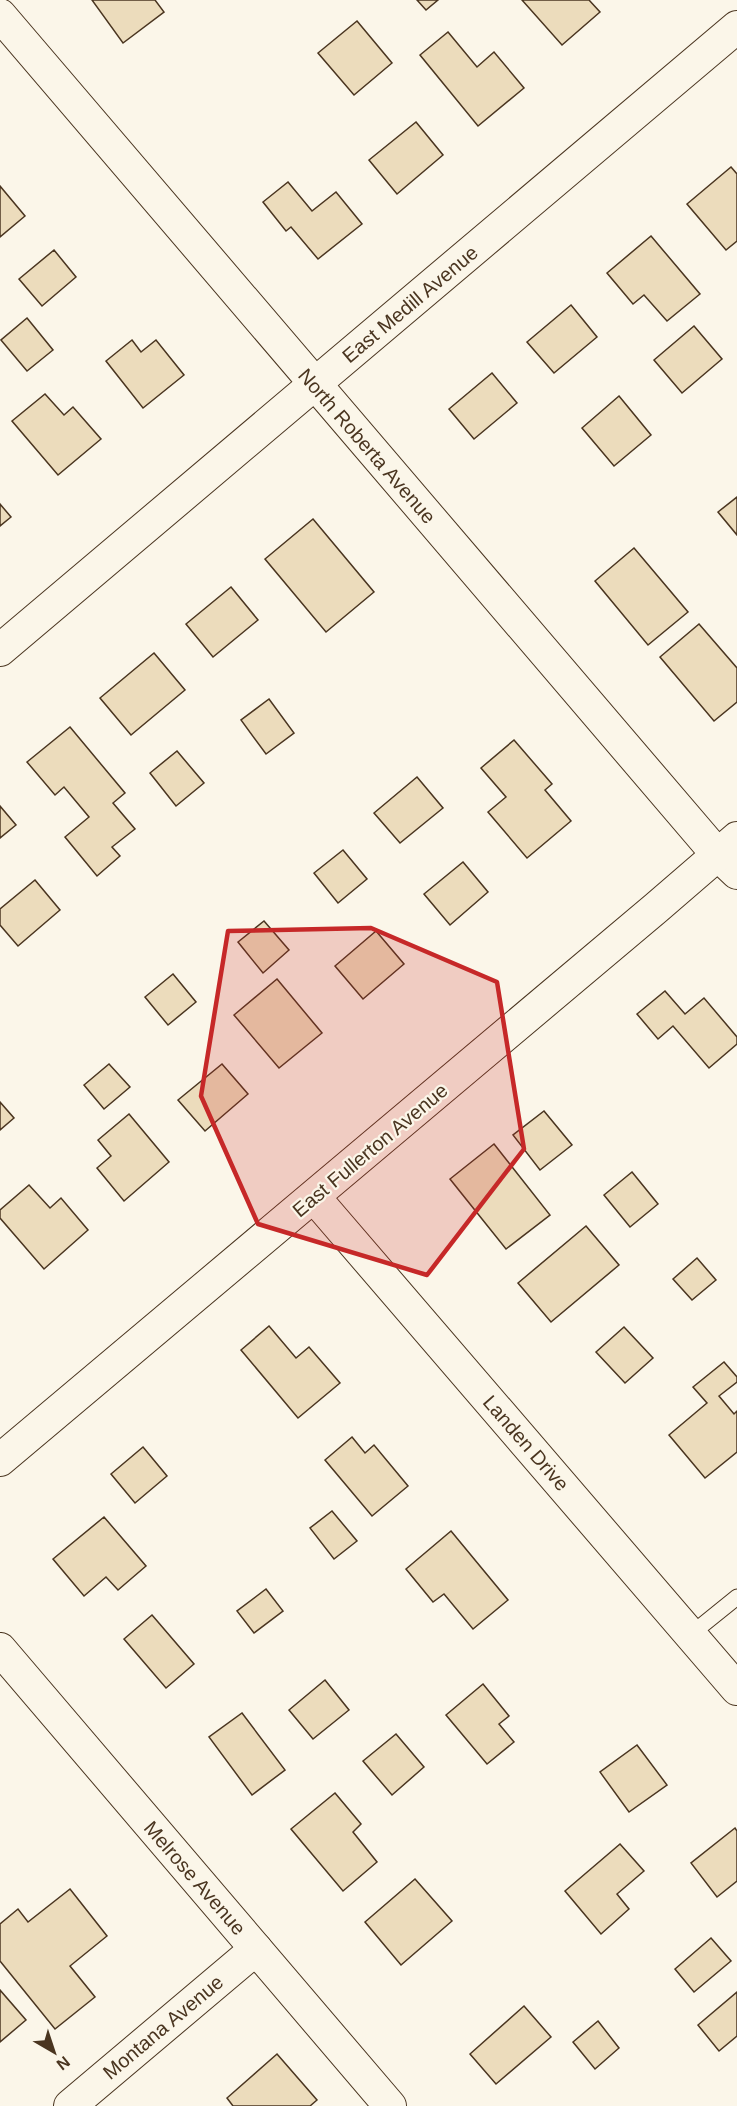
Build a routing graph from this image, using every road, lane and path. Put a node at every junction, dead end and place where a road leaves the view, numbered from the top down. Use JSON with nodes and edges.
{"nodes":[{"id":1,"x":0,"y":15,"type":"edge"},
{"id":2,"x":737,"y":27,"type":"edge"},
{"id":3,"x":314,"y":384,"type":"junction"},
{"id":4,"x":0,"y":651,"type":"edge"},
{"id":5,"x":730,"y":855,"type":"edge"},
{"id":6,"x":314,"y":1197,"type":"junction"},
{"id":7,"x":0,"y":1460,"type":"edge"},
{"id":8,"x":737,"y":1597,"type":"edge"},
{"id":9,"x":690,"y":1635,"type":"junction"},
{"id":10,"x":0,"y":1649,"type":"edge"},
{"id":11,"x":737,"y":1689,"type":"edge"},
{"id":12,"x":256,"y":1949,"type":"junction"},
{"id":13,"x":70,"y":2106,"type":"edge"},
{"id":14,"x":390,"y":2106,"type":"edge"}],
"edges":[{"from":1,"to":3,"type":"street","name":"North Roberta Avenue"},
{"from":2,"to":3,"type":"street","name":"East Medill Avenue"},
{"from":3,"to":4,"type":"street","name":"East Medill Avenue"},
{"from":3,"to":5,"type":"street","name":"North Roberta Avenue"},
{"from":5,"to":6,"type":"street","name":"East Fullerton Avenue"},
{"from":6,"to":7,"type":"street","name":"East Fullerton Avenue"},
{"from":6,"to":9,"type":"street","name":"Landen Drive"},
{"from":8,"to":9,"type":"lane"},
{"from":9,"to":11,"type":"street","name":"Landen Drive"},
{"from":10,"to":12,"type":"street","name":"Melrose Avenue"},
{"from":12,"to":13,"type":"street","name":"Montana Avenue"},
{"from":12,"to":14,"type":"street","name":"Melrose Avenue"}]}
